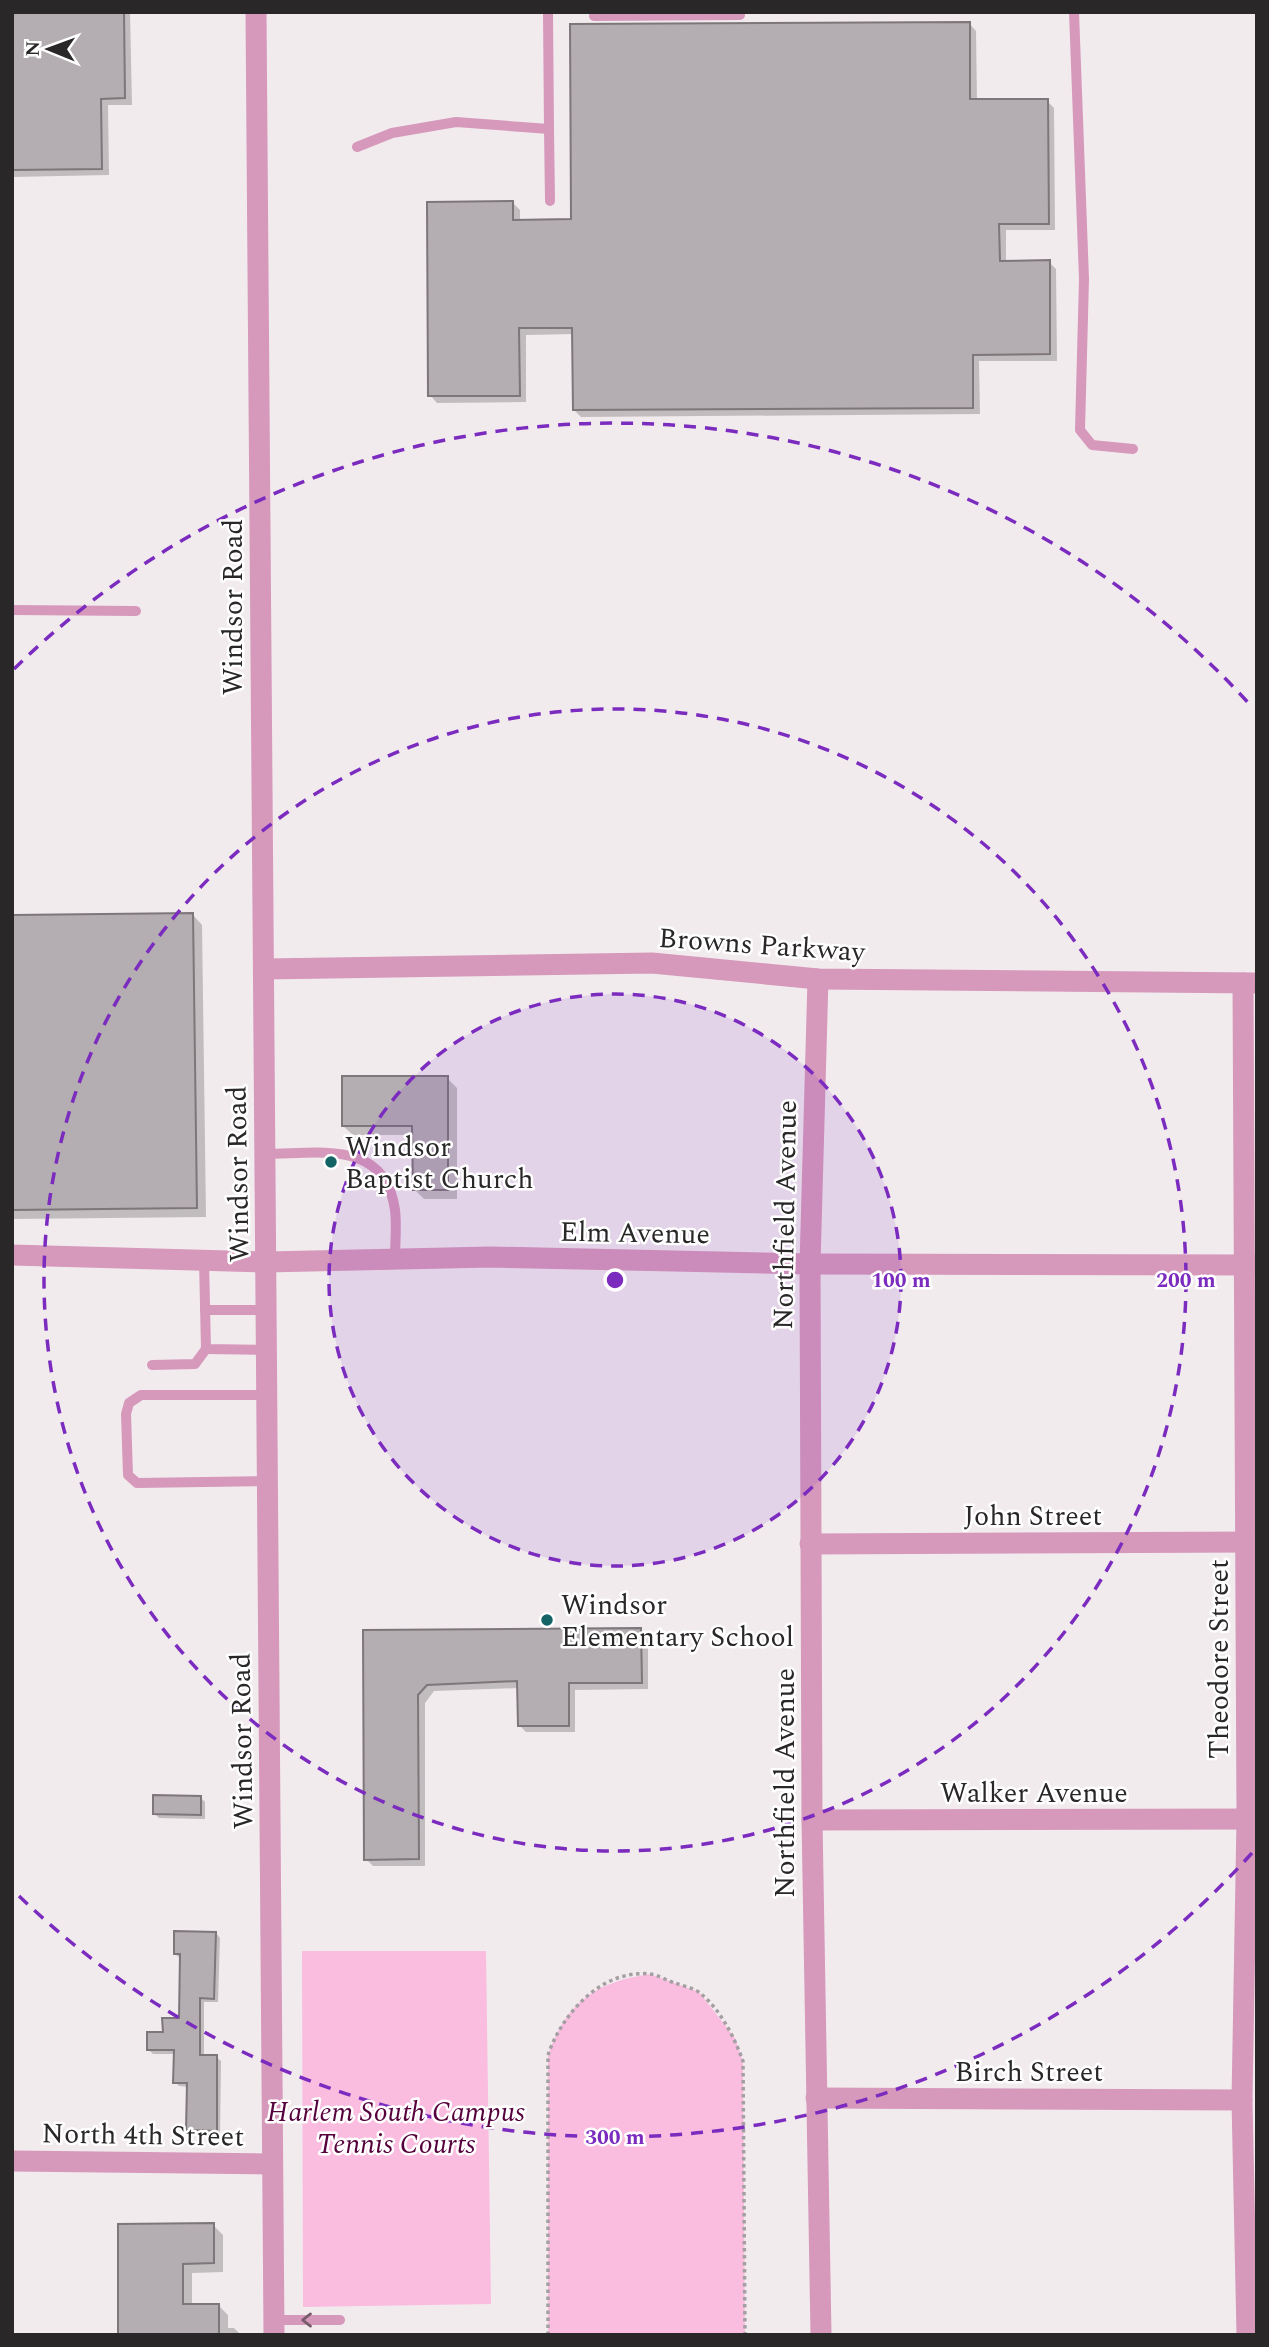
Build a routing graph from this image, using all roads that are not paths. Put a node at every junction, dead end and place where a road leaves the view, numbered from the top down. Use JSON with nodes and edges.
{"nodes":[{"id":1,"x":256,"y":12,"type":"edge"},
{"id":2,"x":548,"y":12,"type":"edge"},
{"id":3,"x":1074,"y":12,"type":"edge"},
{"id":4,"x":740,"y":15,"type":"dead end"},
{"id":5,"x":594,"y":16,"type":"dead end"},
{"id":6,"x":549,"y":129,"type":"junction"},
{"id":7,"x":357,"y":147,"type":"dead end"},
{"id":8,"x":551,"y":201,"type":"dead end"},
{"id":9,"x":1133,"y":449,"type":"dead end"},
{"id":10,"x":12,"y":610,"type":"edge"},
{"id":11,"x":136,"y":611,"type":"dead end"},
{"id":12,"x":264,"y":969,"type":"junction"},
{"id":13,"x":818,"y":979,"type":"junction"},
{"id":14,"x":1250,"y":983,"type":"edge"},
{"id":15,"x":265,"y":1154,"type":"junction"},
{"id":16,"x":12,"y":1255,"type":"edge"},
{"id":17,"x":395,"y":1259,"type":"junction"},
{"id":18,"x":204,"y":1260,"type":"junction"},
{"id":19,"x":266,"y":1262,"type":"junction"},
{"id":20,"x":810,"y":1264,"type":"junction"},
{"id":21,"x":1250,"y":1265,"type":"edge"},
{"id":22,"x":205,"y":1310,"type":"junction"},
{"id":23,"x":266,"y":1310,"type":"junction"},
{"id":24,"x":206,"y":1349,"type":"junction"},
{"id":25,"x":266,"y":1350,"type":"junction"},
{"id":26,"x":152,"y":1365,"type":"dead end"},
{"id":27,"x":266,"y":1395,"type":"junction"},
{"id":28,"x":267,"y":1481,"type":"junction"},
{"id":29,"x":1251,"y":1542,"type":"edge"},
{"id":30,"x":810,"y":1544,"type":"junction"},
{"id":31,"x":1252,"y":1819,"type":"edge"},
{"id":32,"x":812,"y":1820,"type":"junction"},
{"id":33,"x":816,"y":2098,"type":"junction"},
{"id":34,"x":1242,"y":2100,"type":"junction"},
{"id":35,"x":12,"y":2161,"type":"edge"},
{"id":36,"x":272,"y":2164,"type":"junction"},
{"id":37,"x":340,"y":2320,"type":"dead end"},
{"id":38,"x":274,"y":2327,"type":"edge"},
{"id":39,"x":821,"y":2335,"type":"edge"},
{"id":40,"x":1247,"y":2335,"type":"edge"}],
"edges":[{"from":1,"to":12,"type":"street","name":"Windsor Road"},
{"from":2,"to":6,"type":"lane"},
{"from":3,"to":9,"type":"lane"},
{"from":4,"to":5,"type":"lane"},
{"from":6,"to":7,"type":"lane"},
{"from":6,"to":8,"type":"lane"},
{"from":10,"to":11,"type":"lane"},
{"from":12,"to":13,"type":"street","name":"Browns Parkway"},
{"from":12,"to":15,"type":"street","name":"Windsor Road"},
{"from":13,"to":14,"type":"street","name":"Browns Parkway"},
{"from":13,"to":20,"type":"street","name":"Northfield Avenue"},
{"from":14,"to":21,"type":"street","name":"Theodore Street"},
{"from":15,"to":17,"type":"lane"},
{"from":15,"to":19,"type":"street","name":"Windsor Road"},
{"from":16,"to":18,"type":"street","name":"Elm Avenue"},
{"from":17,"to":19,"type":"street","name":"Elm Avenue"},
{"from":17,"to":20,"type":"street","name":"Elm Avenue"},
{"from":18,"to":19,"type":"street","name":"Elm Avenue"},
{"from":18,"to":22,"type":"lane"},
{"from":19,"to":23,"type":"street","name":"Windsor Road"},
{"from":20,"to":21,"type":"street","name":"Elm Avenue"},
{"from":20,"to":30,"type":"street","name":"Northfield Avenue"},
{"from":21,"to":29,"type":"street","name":"Theodore Street"},
{"from":22,"to":23,"type":"lane"},
{"from":22,"to":24,"type":"lane"},
{"from":23,"to":25,"type":"street","name":"Windsor Road"},
{"from":24,"to":25,"type":"lane"},
{"from":24,"to":26,"type":"lane"},
{"from":25,"to":27,"type":"street","name":"Windsor Road"},
{"from":27,"to":28,"type":"street","name":"Windsor Road"},
{"from":27,"to":28,"type":"lane"},
{"from":28,"to":36,"type":"street","name":"Windsor Road"},
{"from":29,"to":30,"type":"street","name":"John Street"},
{"from":29,"to":31,"type":"street","name":"Theodore Street"},
{"from":30,"to":32,"type":"street","name":"Northfield Avenue"},
{"from":31,"to":32,"type":"street","name":"Walker Avenue"},
{"from":31,"to":34,"type":"street","name":"Theodore Street"},
{"from":32,"to":33,"type":"street","name":"Northfield Avenue"},
{"from":33,"to":34,"type":"street","name":"Birch Street"},
{"from":33,"to":39,"type":"street","name":"Northfield Avenue"},
{"from":34,"to":40,"type":"street","name":"Theodore Street"},
{"from":35,"to":36,"type":"street","name":"North 4th Street"},
{"from":36,"to":38,"type":"street","name":"Windsor Road"},
{"from":37,"to":38,"type":"lane","one_way":true}]}
